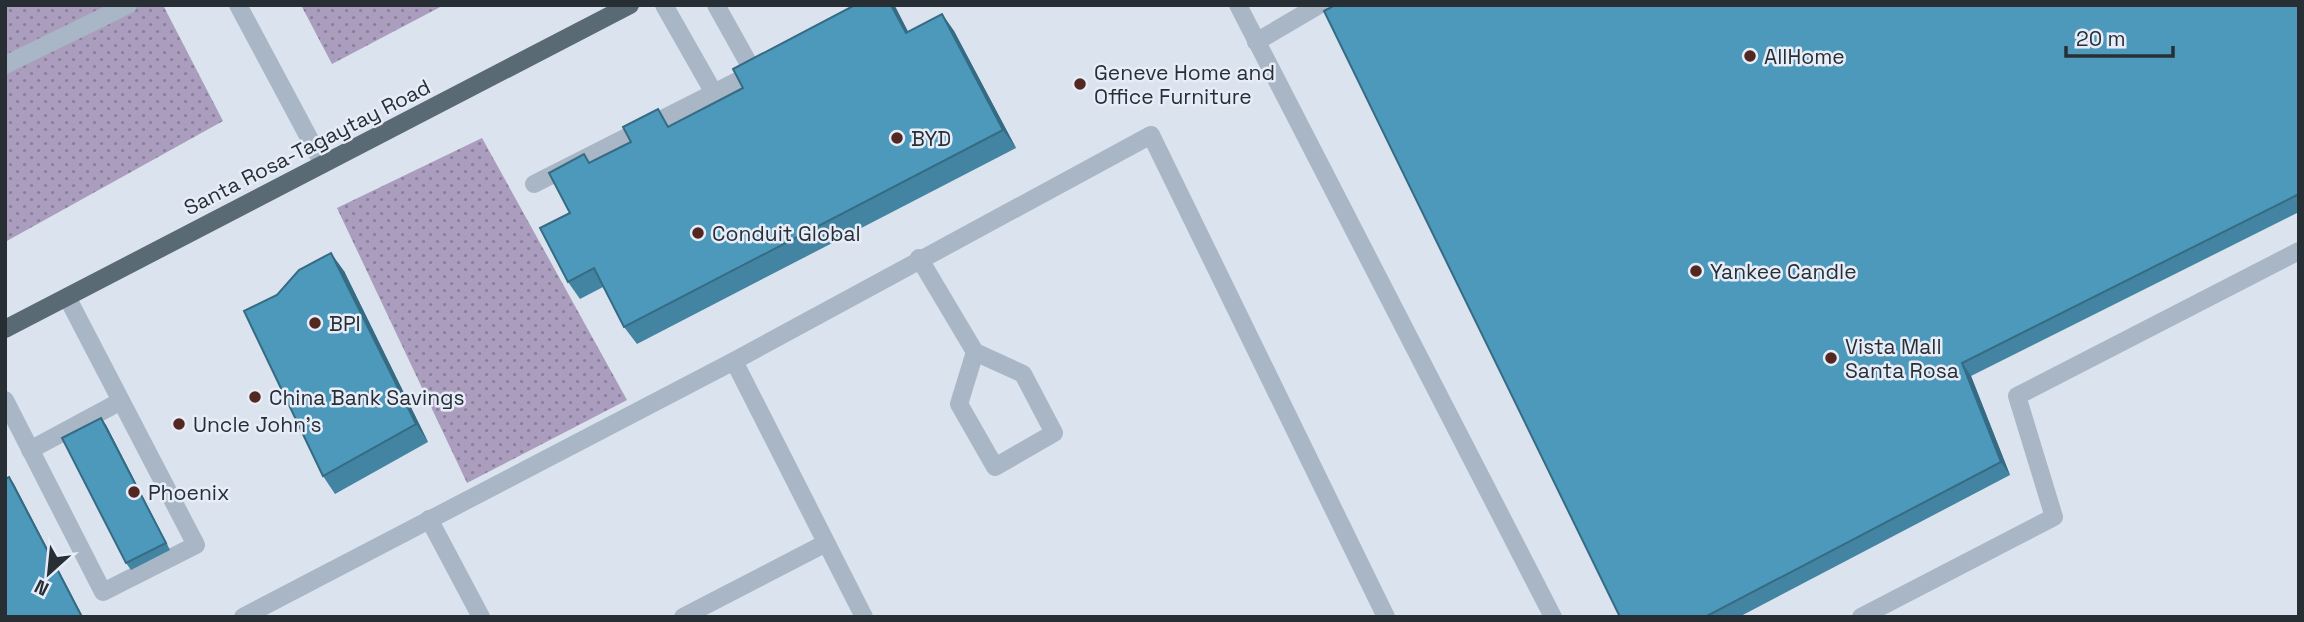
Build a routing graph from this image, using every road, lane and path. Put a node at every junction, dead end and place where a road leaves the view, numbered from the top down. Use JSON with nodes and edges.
{"nodes":[{"id":1,"x":128,"y":5,"type":"edge"},
{"id":2,"x":238,"y":5,"type":"edge"},
{"id":3,"x":630,"y":5,"type":"edge"},
{"id":4,"x":664,"y":5,"type":"edge"},
{"id":5,"x":716,"y":5,"type":"edge"},
{"id":6,"x":1238,"y":5,"type":"edge"},
{"id":7,"x":1320,"y":5,"type":"edge"},
{"id":8,"x":1256,"y":42,"type":"junction"},
{"id":9,"x":778,"y":60,"type":"edge"},
{"id":10,"x":5,"y":65,"type":"edge"},
{"id":11,"x":754,"y":73,"type":"junction"},
{"id":12,"x":714,"y":93,"type":"junction"},
{"id":13,"x":324,"y":164,"type":"junction"},
{"id":14,"x":534,"y":184,"type":"dead end"},
{"id":15,"x":2299,"y":251,"type":"edge"},
{"id":16,"x":919,"y":258,"type":"junction"},
{"id":17,"x":67,"y":297,"type":"junction"},
{"id":18,"x":5,"y":329,"type":"edge"},
{"id":19,"x":975,"y":352,"type":"junction"},
{"id":20,"x":734,"y":361,"type":"junction"},
{"id":21,"x":5,"y":400,"type":"edge"},
{"id":22,"x":121,"y":401,"type":"junction"},
{"id":23,"x":30,"y":450,"type":"junction"},
{"id":24,"x":429,"y":519,"type":"junction"},
{"id":25,"x":826,"y":543,"type":"junction"},
{"id":26,"x":243,"y":617,"type":"edge"},
{"id":27,"x":481,"y":617,"type":"edge"},
{"id":28,"x":683,"y":617,"type":"edge"},
{"id":29,"x":864,"y":617,"type":"edge"},
{"id":30,"x":1386,"y":617,"type":"edge"},
{"id":31,"x":1553,"y":617,"type":"edge"},
{"id":32,"x":1861,"y":617,"type":"edge"}],
"edges":[{"from":1,"to":10,"type":"street"},
{"from":2,"to":13,"type":"street"},
{"from":3,"to":13,"type":"main road","name":"Santa Rosa-Tagaytay Road"},
{"from":4,"to":12,"type":"street"},
{"from":5,"to":11,"type":"street"},
{"from":6,"to":8,"type":"street"},
{"from":7,"to":8,"type":"street"},
{"from":8,"to":31,"type":"street"},
{"from":9,"to":11,"type":"street"},
{"from":11,"to":12,"type":"street"},
{"from":12,"to":14,"type":"street"},
{"from":13,"to":17,"type":"main road","name":"Santa Rosa-Tagaytay Road"},
{"from":15,"to":32,"type":"street"},
{"from":16,"to":19,"type":"street"},
{"from":16,"to":20,"type":"street"},
{"from":16,"to":30,"type":"street"},
{"from":17,"to":18,"type":"main road","name":"Santa Rosa-Tagaytay Road"},
{"from":17,"to":22,"type":"street"},
{"from":19,"to":19,"type":"street"},
{"from":20,"to":24,"type":"street"},
{"from":20,"to":25,"type":"street"},
{"from":21,"to":23,"type":"street"},
{"from":22,"to":23,"type":"street"},
{"from":22,"to":23,"type":"street"},
{"from":24,"to":26,"type":"street"},
{"from":24,"to":27,"type":"street"},
{"from":25,"to":28,"type":"street"},
{"from":25,"to":29,"type":"street"}]}
